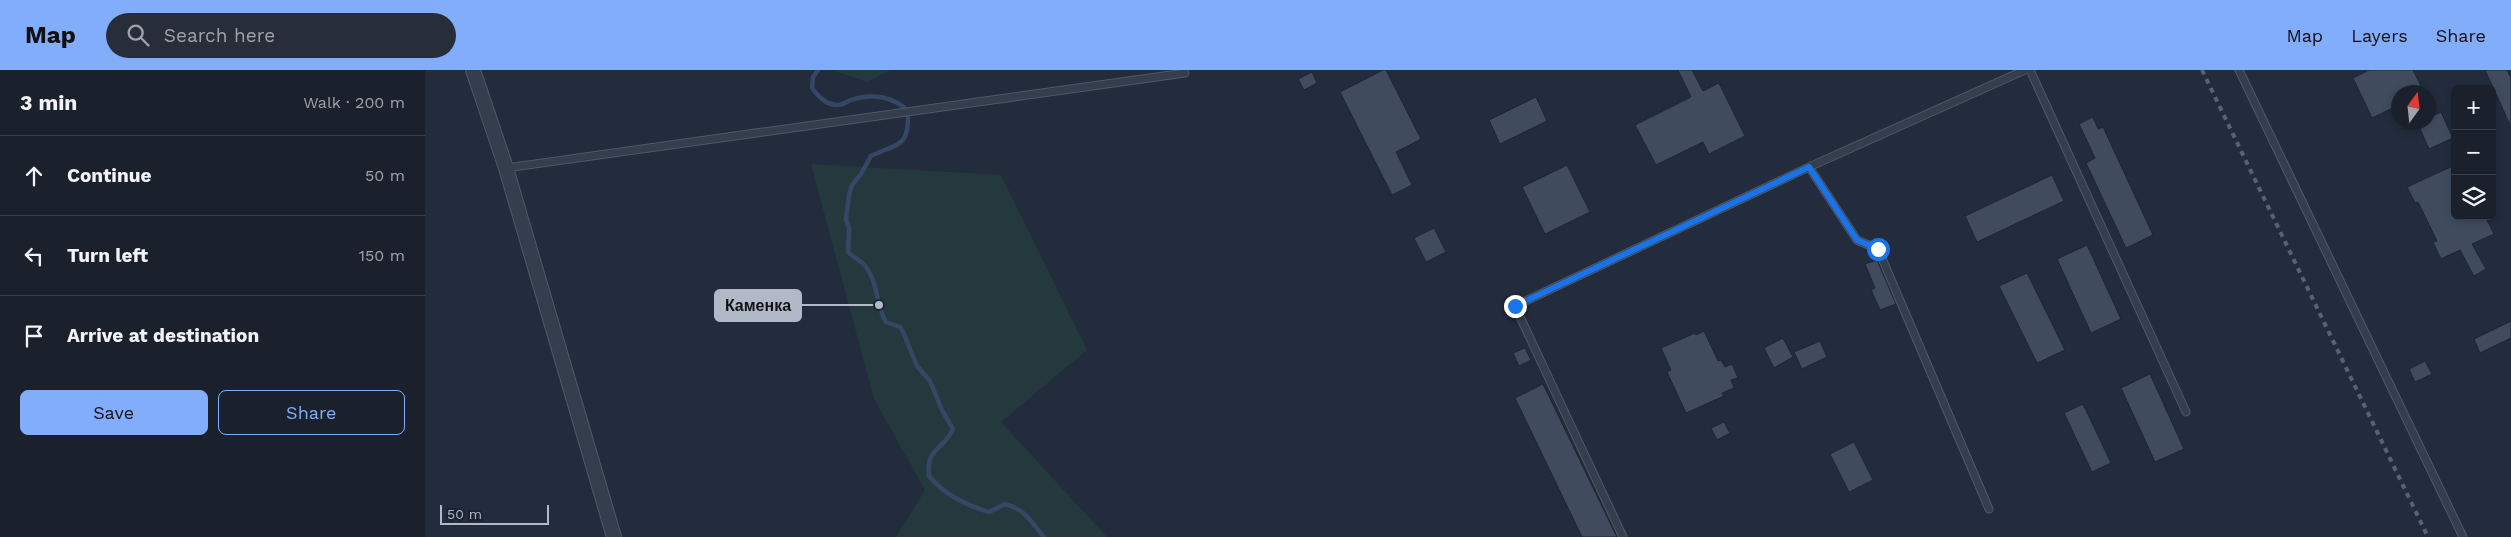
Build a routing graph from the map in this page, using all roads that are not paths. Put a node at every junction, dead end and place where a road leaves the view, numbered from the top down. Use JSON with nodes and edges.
{"nodes":[{"id":1,"x":473,"y":70,"type":"edge"},
{"id":2,"x":2025,"y":70,"type":"edge"},
{"id":3,"x":2030,"y":70,"type":"edge"},
{"id":4,"x":2239,"y":70,"type":"edge"},
{"id":5,"x":1185,"y":73,"type":"dead end"},
{"id":6,"x":1809,"y":167,"type":"junction"},
{"id":7,"x":506,"y":168,"type":"junction"},
{"id":8,"x":2186,"y":412,"type":"dead end"},
{"id":9,"x":1989,"y":509,"type":"dead end"},
{"id":10,"x":614,"y":537,"type":"edge"},
{"id":11,"x":1623,"y":537,"type":"edge"},
{"id":12,"x":2463,"y":537,"type":"edge"}],
"edges":[{"from":1,"to":7,"type":"street"},
{"from":2,"to":6,"type":"lane"},
{"from":3,"to":8,"type":"lane"},
{"from":4,"to":12,"type":"lane"},
{"from":5,"to":7,"type":"lane"},
{"from":6,"to":9,"type":"lane"},
{"from":6,"to":11,"type":"lane"},
{"from":7,"to":10,"type":"street"}]}
